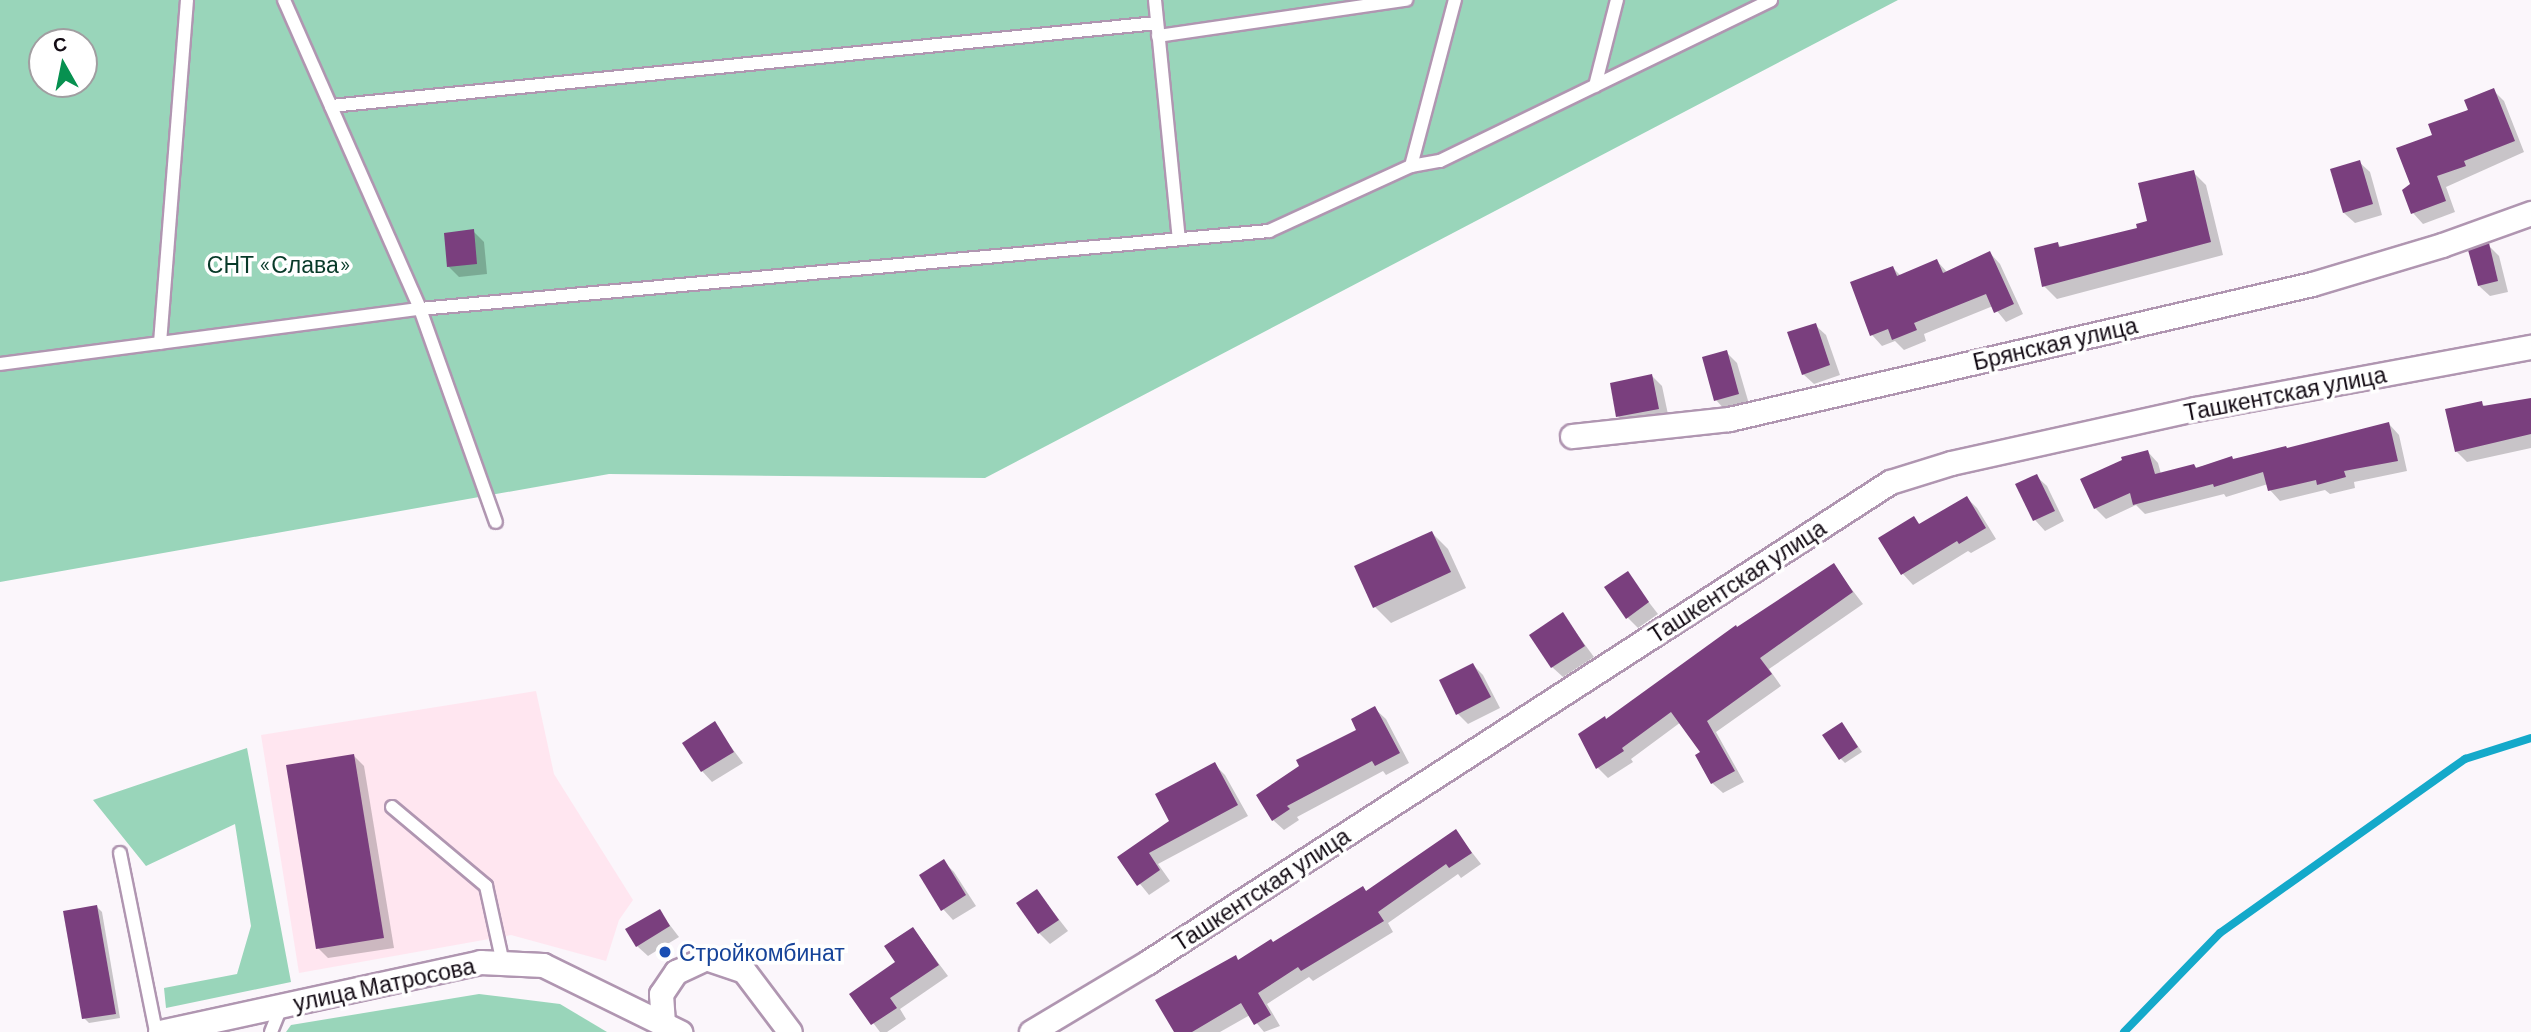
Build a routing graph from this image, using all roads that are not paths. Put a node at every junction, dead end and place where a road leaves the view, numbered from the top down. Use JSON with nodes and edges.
{"nodes":[{"id":1,"x":187,"y":0,"type":"edge"},
{"id":2,"x":284,"y":0,"type":"edge"},
{"id":3,"x":1155,"y":0,"type":"edge"},
{"id":4,"x":1406,"y":0,"type":"edge"},
{"id":5,"x":1455,"y":0,"type":"edge"},
{"id":6,"x":1617,"y":0,"type":"edge"},
{"id":7,"x":1771,"y":0,"type":"edge"},
{"id":8,"x":1158,"y":29,"type":"junction"},
{"id":9,"x":1595,"y":86,"type":"junction"},
{"id":10,"x":331,"y":106,"type":"junction"},
{"id":11,"x":1411,"y":166,"type":"junction"},
{"id":12,"x":2531,"y":213,"type":"edge"},
{"id":13,"x":1179,"y":239,"type":"junction"},
{"id":14,"x":419,"y":309,"type":"junction"},
{"id":15,"x":159,"y":343,"type":"junction"},
{"id":16,"x":2531,"y":347,"type":"edge"},
{"id":17,"x":0,"y":364,"type":"edge"},
{"id":18,"x":1572,"y":436,"type":"dead end"},
{"id":19,"x":496,"y":522,"type":"dead end"},
{"id":20,"x":392,"y":807,"type":"dead end"},
{"id":21,"x":120,"y":853,"type":"dead end"},
{"id":22,"x":503,"y":963,"type":"junction"},
{"id":23,"x":282,"y":1005,"type":"junction"},
{"id":24,"x":671,"y":1027,"type":"edge"},
{"id":25,"x":158,"y":1032,"type":"edge"},
{"id":26,"x":271,"y":1032,"type":"edge"},
{"id":27,"x":790,"y":1032,"type":"edge"},
{"id":28,"x":1031,"y":1032,"type":"edge"}],
"edges":[{"from":1,"to":15,"type":"lane"},
{"from":2,"to":10,"type":"lane"},
{"from":3,"to":8,"type":"lane"},
{"from":4,"to":8,"type":"lane"},
{"from":5,"to":11,"type":"lane"},
{"from":6,"to":9,"type":"lane"},
{"from":7,"to":9,"type":"lane"},
{"from":8,"to":10,"type":"lane"},
{"from":8,"to":13,"type":"lane"},
{"from":9,"to":11,"type":"lane"},
{"from":10,"to":14,"type":"lane"},
{"from":11,"to":13,"type":"lane"},
{"from":12,"to":18,"type":"street","name":"Брянская улица"},
{"from":13,"to":14,"type":"lane"},
{"from":14,"to":15,"type":"lane"},
{"from":14,"to":19,"type":"lane"},
{"from":15,"to":17,"type":"lane"},
{"from":16,"to":28,"type":"street","name":"Ташкентская улица"},
{"from":20,"to":22,"type":"lane"},
{"from":21,"to":25,"type":"lane"},
{"from":22,"to":23,"type":"street","name":"улица Матросова"},
{"from":22,"to":24,"type":"street","name":"улица Матросова"},
{"from":23,"to":25,"type":"street","name":"улица Матросова"},
{"from":23,"to":26,"type":"lane"},
{"from":24,"to":27,"type":"street"}]}
